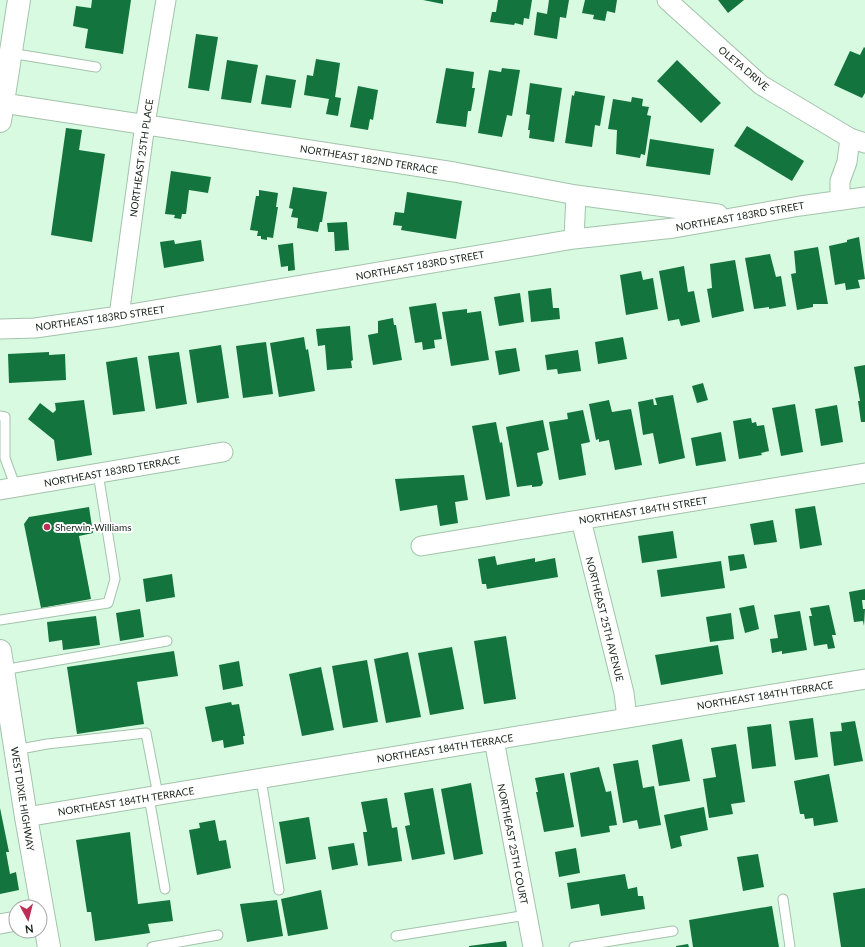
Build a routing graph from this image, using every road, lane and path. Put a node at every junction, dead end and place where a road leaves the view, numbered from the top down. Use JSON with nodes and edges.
{"nodes":[{"id":1,"x":19,"y":0,"type":"edge"},
{"id":2,"x":166,"y":0,"type":"edge"},
{"id":3,"x":667,"y":0,"type":"edge"},
{"id":4,"x":10,"y":53,"type":"junction"},
{"id":5,"x":96,"y":67,"type":"dead end"},
{"id":6,"x":1,"y":112,"type":"edge"},
{"id":7,"x":145,"y":124,"type":"junction"},
{"id":8,"x":857,"y":140,"type":"edge"},
{"id":9,"x":576,"y":195,"type":"junction"},
{"id":10,"x":865,"y":197,"type":"edge"},
{"id":11,"x":840,"y":200,"type":"junction"},
{"id":12,"x":675,"y":208,"type":"junction"},
{"id":13,"x":735,"y":217,"type":"junction"},
{"id":14,"x":674,"y":228,"type":"junction"},
{"id":15,"x":574,"y":239,"type":"junction"},
{"id":16,"x":119,"y":316,"type":"junction"},
{"id":17,"x":0,"y":329,"type":"edge"},
{"id":18,"x":0,"y":416,"type":"edge"},
{"id":19,"x":223,"y":452,"type":"dead end"},
{"id":20,"x":98,"y":473,"type":"junction"},
{"id":21,"x":865,"y":473,"type":"edge"},
{"id":22,"x":8,"y":489,"type":"edge"},
{"id":23,"x":581,"y":520,"type":"junction"},
{"id":24,"x":421,"y":546,"type":"dead end"},
{"id":25,"x":0,"y":620,"type":"edge"},
{"id":26,"x":167,"y":641,"type":"dead end"},
{"id":27,"x":2,"y":661,"type":"edge"},
{"id":28,"x":865,"y":679,"type":"edge"},
{"id":29,"x":4,"y":706,"type":"edge"},
{"id":30,"x":627,"y":718,"type":"junction"},
{"id":31,"x":494,"y":740,"type":"junction"},
{"id":32,"x":15,"y":750,"type":"junction"},
{"id":33,"x":261,"y":779,"type":"junction"},
{"id":34,"x":154,"y":796,"type":"junction"},
{"id":35,"x":26,"y":818,"type":"junction"},
{"id":36,"x":165,"y":889,"type":"dead end"},
{"id":37,"x":279,"y":890,"type":"dead end"},
{"id":38,"x":39,"y":899,"type":"edge"},
{"id":39,"x":783,"y":899,"type":"dead end"},
{"id":40,"x":527,"y":915,"type":"junction"},
{"id":41,"x":673,"y":931,"type":"dead end"},
{"id":42,"x":218,"y":935,"type":"dead end"},
{"id":43,"x":396,"y":936,"type":"dead end"},
{"id":44,"x":597,"y":945,"type":"edge"},
{"id":45,"x":152,"y":947,"type":"edge"},
{"id":46,"x":533,"y":947,"type":"edge"},
{"id":47,"x":574,"y":947,"type":"edge"},
{"id":48,"x":790,"y":947,"type":"edge"}],
"edges":[{"from":1,"to":4,"type":"street"},
{"from":2,"to":7,"type":"street","name":"NORTHEAST 25TH PLACE"},
{"from":3,"to":8,"type":"street","name":"OLETA DRIVE"},
{"from":4,"to":5,"type":"lane"},
{"from":4,"to":6,"type":"street"},
{"from":6,"to":7,"type":"street","name":"NORTHEAST 182ND TERRACE"},
{"from":7,"to":9,"type":"street","name":"NORTHEAST 182ND TERRACE"},
{"from":7,"to":16,"type":"street","name":"NORTHEAST 25TH PLACE"},
{"from":8,"to":11,"type":"street"},
{"from":9,"to":12,"type":"street","name":"NORTHEAST 182ND TERRACE"},
{"from":9,"to":15,"type":"street"},
{"from":10,"to":11,"type":"street","name":"NORTHEAST 183RD STREET"},
{"from":11,"to":13,"type":"street","name":"NORTHEAST 183RD STREET"},
{"from":12,"to":13,"type":"street","name":"NORTHEAST 182ND TERRACE"},
{"from":12,"to":14,"type":"street"},
{"from":13,"to":14,"type":"street","name":"NORTHEAST 183RD STREET"},
{"from":14,"to":15,"type":"street","name":"NORTHEAST 183RD STREET"},
{"from":15,"to":16,"type":"street","name":"NORTHEAST 183RD STREET"},
{"from":16,"to":17,"type":"street","name":"NORTHEAST 183RD STREET"},
{"from":18,"to":22,"type":"lane"},
{"from":19,"to":20,"type":"street","name":"NORTHEAST 183RD TERRACE"},
{"from":20,"to":22,"type":"street","name":"NORTHEAST 183RD TERRACE"},
{"from":20,"to":25,"type":"lane"},
{"from":21,"to":23,"type":"street","name":"NORTHEAST 184TH STREET"},
{"from":23,"to":24,"type":"street","name":"NORTHEAST 184TH STREET"},
{"from":23,"to":30,"type":"street","name":"NORTHEAST 25TH AVENUE"},
{"from":26,"to":27,"type":"lane"},
{"from":27,"to":29,"type":"street","name":"WEST DIXIE HIGHWAY"},
{"from":28,"to":30,"type":"street","name":"NORTHEAST 184TH TERRACE"},
{"from":29,"to":32,"type":"street","name":"WEST DIXIE HIGHWAY"},
{"from":30,"to":31,"type":"street","name":"NORTHEAST 184TH TERRACE"},
{"from":31,"to":33,"type":"street","name":"NORTHEAST 184TH TERRACE"},
{"from":31,"to":40,"type":"street","name":"NORTHEAST 25TH COURT"},
{"from":32,"to":34,"type":"lane"},
{"from":32,"to":35,"type":"street","name":"WEST DIXIE HIGHWAY"},
{"from":33,"to":34,"type":"street","name":"NORTHEAST 184TH TERRACE"},
{"from":33,"to":37,"type":"lane"},
{"from":34,"to":35,"type":"street","name":"NORTHEAST 184TH TERRACE"},
{"from":34,"to":36,"type":"lane"},
{"from":35,"to":38,"type":"street","name":"WEST DIXIE HIGHWAY"},
{"from":39,"to":48,"type":"lane"},
{"from":40,"to":43,"type":"lane"},
{"from":40,"to":46,"type":"street","name":"NORTHEAST 25TH COURT"},
{"from":41,"to":44,"type":"lane"},
{"from":42,"to":45,"type":"lane"},
{"from":44,"to":47,"type":"lane"}]}
